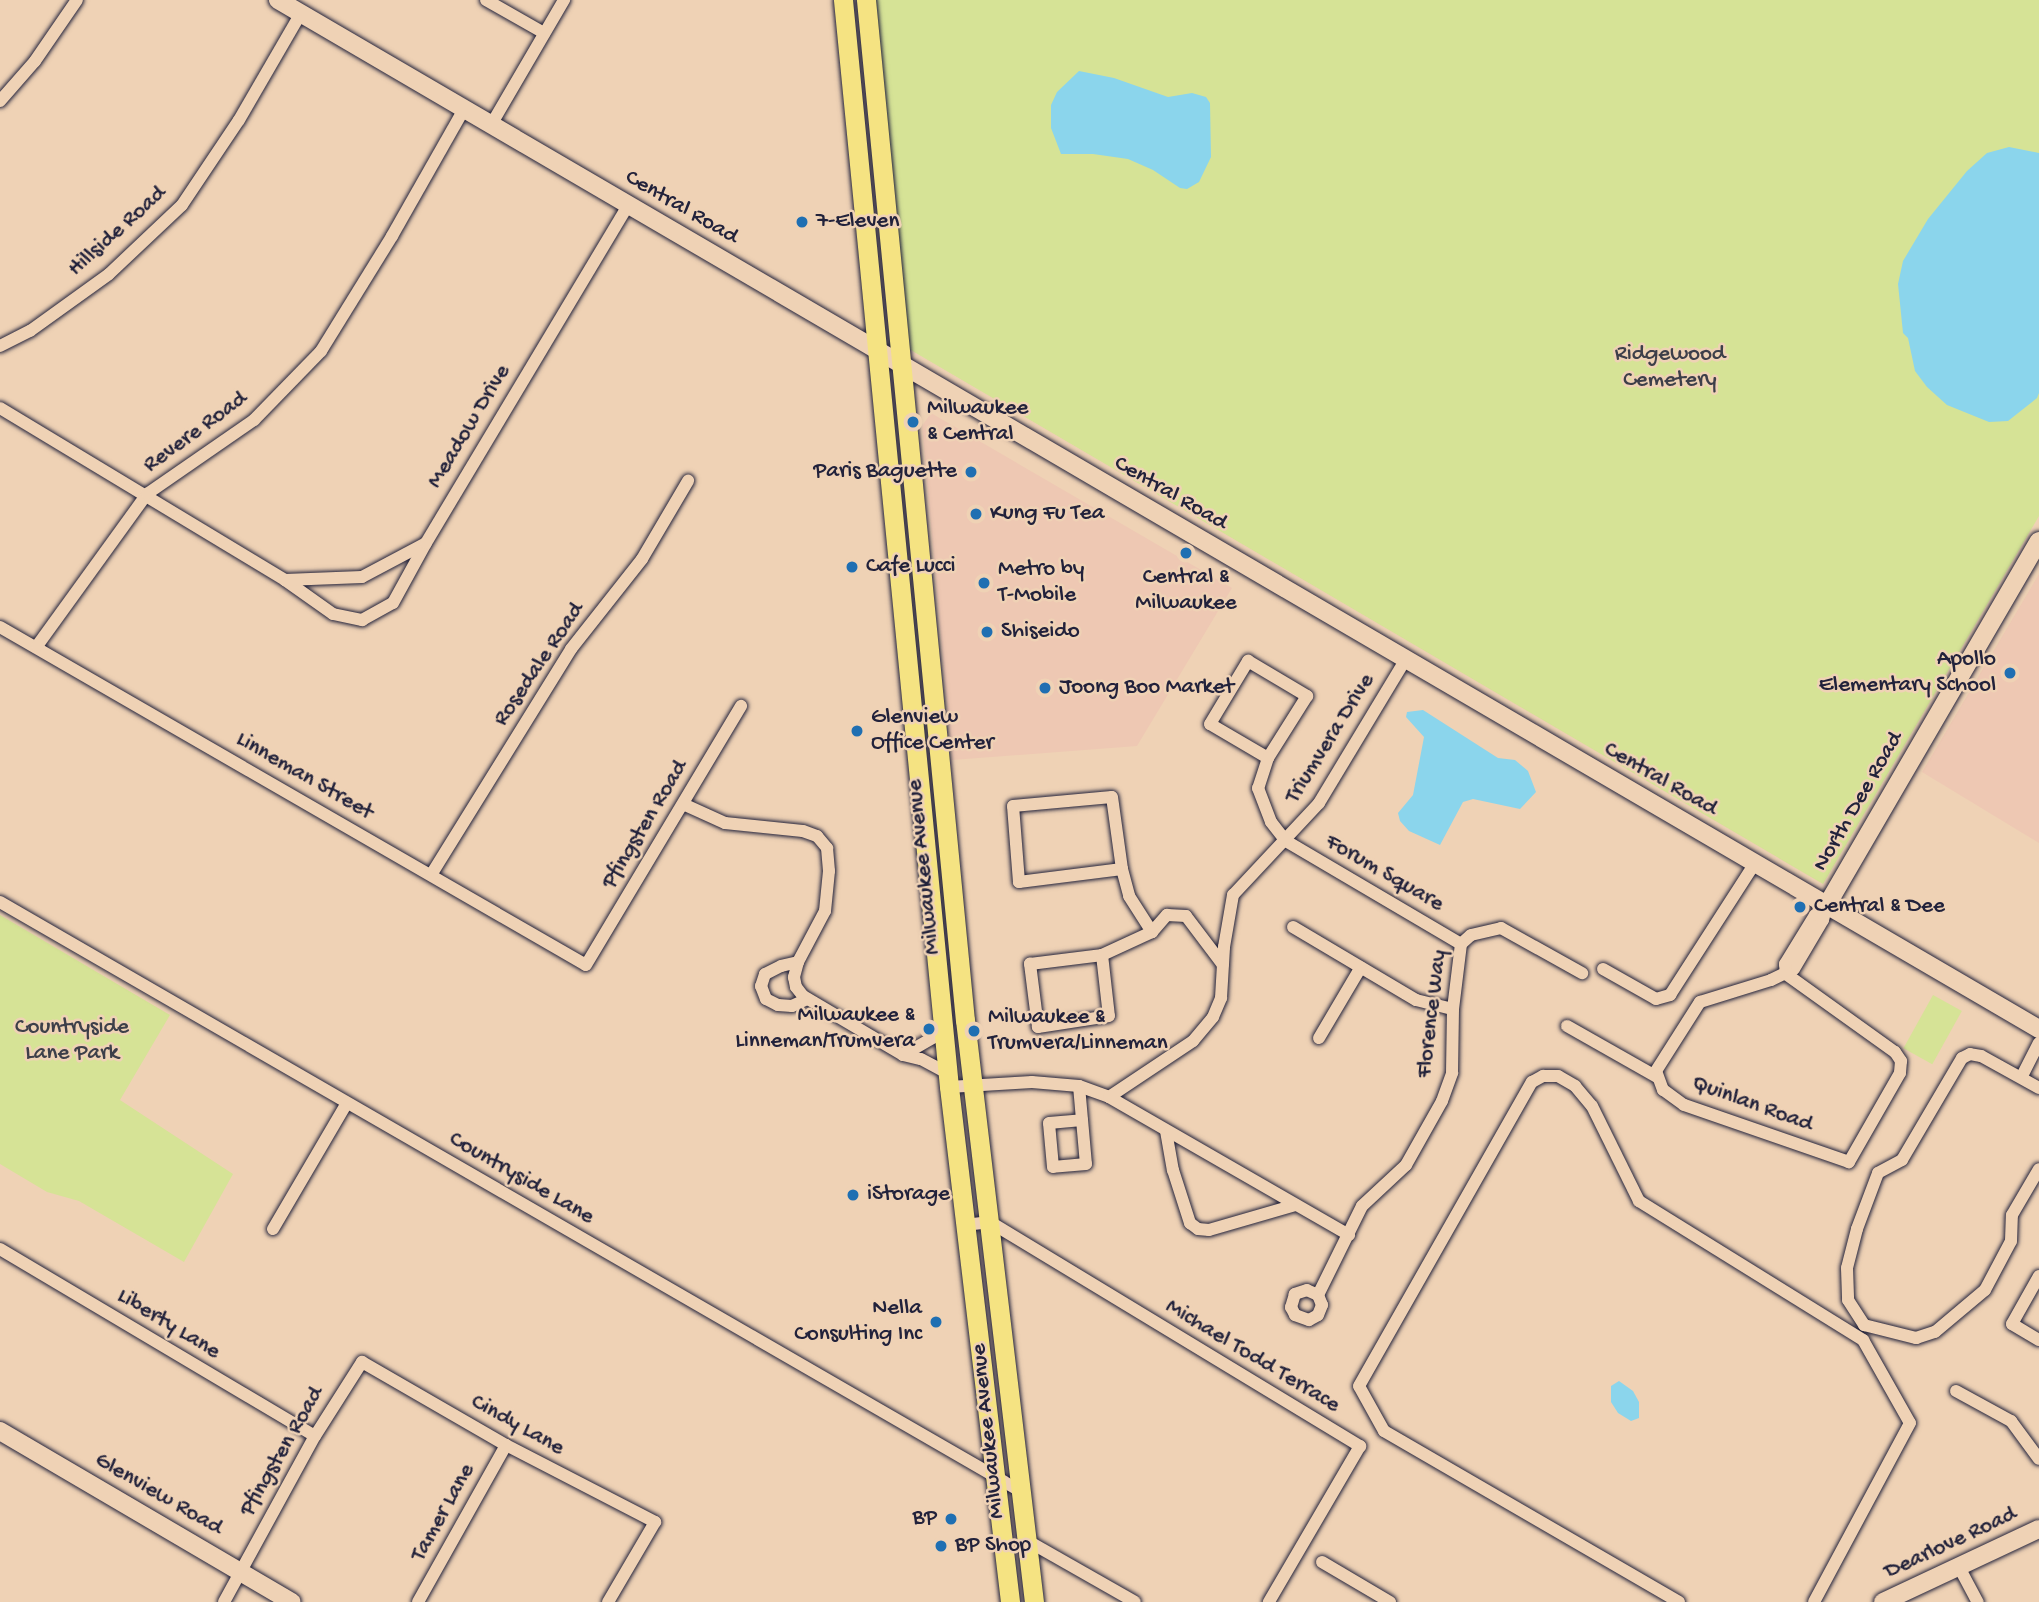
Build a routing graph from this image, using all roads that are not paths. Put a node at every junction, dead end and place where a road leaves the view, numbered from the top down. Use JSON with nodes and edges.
{"nodes":[{"id":1,"x":77,"y":0,"type":"edge"},
{"id":2,"x":278,"y":0,"type":"edge"},
{"id":3,"x":486,"y":0,"type":"edge"},
{"id":4,"x":564,"y":0,"type":"edge"},
{"id":5,"x":843,"y":0,"type":"edge"},
{"id":6,"x":866,"y":0,"type":"edge"},
{"id":7,"x":301,"y":13,"type":"junction"},
{"id":8,"x":544,"y":33,"type":"junction"},
{"id":9,"x":0,"y":101,"type":"edge"},
{"id":10,"x":464,"y":109,"type":"junction"},
{"id":11,"x":491,"y":125,"type":"junction"},
{"id":12,"x":628,"y":205,"type":"junction"},
{"id":13,"x":0,"y":346,"type":"edge"},
{"id":14,"x":875,"y":350,"type":"junction"},
{"id":15,"x":901,"y":365,"type":"junction"},
{"id":16,"x":0,"y":408,"type":"edge"},
{"id":17,"x":688,"y":481,"type":"dead end"},
{"id":18,"x":147,"y":494,"type":"junction"},
{"id":19,"x":2039,"y":541,"type":"edge"},
{"id":20,"x":426,"y":542,"type":"junction"},
{"id":21,"x":896,"y":564,"type":"junction"},
{"id":22,"x":285,"y":580,"type":"junction"},
{"id":23,"x":0,"y":627,"type":"edge"},
{"id":24,"x":37,"y":646,"type":"junction"},
{"id":25,"x":1406,"y":659,"type":"junction"},
{"id":26,"x":930,"y":667,"type":"junction"},
{"id":27,"x":741,"y":706,"type":"dead end"},
{"id":28,"x":1268,"y":758,"type":"junction"},
{"id":29,"x":683,"y":804,"type":"junction"},
{"id":30,"x":1286,"y":842,"type":"junction"},
{"id":31,"x":1755,"y":863,"type":"junction"},
{"id":32,"x":1122,"y":869,"type":"junction"},
{"id":33,"x":431,"y":875,"type":"junction"},
{"id":34,"x":0,"y":902,"type":"edge"},
{"id":35,"x":1827,"y":905,"type":"junction"},
{"id":36,"x":1293,"y":927,"type":"dead end"},
{"id":37,"x":1152,"y":932,"type":"junction"},
{"id":38,"x":1461,"y":944,"type":"junction"},
{"id":39,"x":1102,"y":955,"type":"junction"},
{"id":40,"x":798,"y":962,"type":"junction"},
{"id":41,"x":586,"y":965,"type":"joint"},
{"id":42,"x":1223,"y":965,"type":"junction"},
{"id":43,"x":1361,"y":967,"type":"junction"},
{"id":44,"x":1603,"y":969,"type":"dead end"},
{"id":45,"x":1582,"y":973,"type":"dead end"},
{"id":46,"x":1786,"y":974,"type":"junction"},
{"id":47,"x":807,"y":999,"type":"junction"},
{"id":48,"x":1454,"y":1009,"type":"junction"},
{"id":49,"x":1567,"y":1026,"type":"dead end"},
{"id":50,"x":2039,"y":1029,"type":"edge"},
{"id":51,"x":943,"y":1032,"type":"junction"},
{"id":52,"x":1319,"y":1038,"type":"dead end"},
{"id":53,"x":2039,"y":1044,"type":"edge"},
{"id":54,"x":903,"y":1055,"type":"junction"},
{"id":55,"x":1656,"y":1074,"type":"junction"},
{"id":56,"x":2022,"y":1076,"type":"junction"},
{"id":57,"x":948,"y":1080,"type":"junction"},
{"id":58,"x":974,"y":1084,"type":"junction"},
{"id":59,"x":1079,"y":1087,"type":"junction"},
{"id":60,"x":2039,"y":1088,"type":"edge"},
{"id":61,"x":1109,"y":1097,"type":"junction"},
{"id":62,"x":346,"y":1103,"type":"junction"},
{"id":63,"x":1082,"y":1120,"type":"junction"},
{"id":64,"x":1166,"y":1131,"type":"junction"},
{"id":65,"x":2039,"y":1169,"type":"edge"},
{"id":66,"x":1295,"y":1205,"type":"junction"},
{"id":67,"x":990,"y":1222,"type":"junction"},
{"id":68,"x":965,"y":1225,"type":"junction"},
{"id":69,"x":273,"y":1229,"type":"dead end"},
{"id":70,"x":1349,"y":1235,"type":"junction"},
{"id":71,"x":0,"y":1249,"type":"edge"},
{"id":72,"x":2039,"y":1276,"type":"edge"},
{"id":73,"x":1318,"y":1295,"type":"dead end"},
{"id":74,"x":2039,"y":1340,"type":"edge"},
{"id":75,"x":362,"y":1362,"type":"joint"},
{"id":76,"x":1956,"y":1391,"type":"dead end"},
{"id":77,"x":0,"y":1431,"type":"edge"},
{"id":78,"x":315,"y":1437,"type":"junction"},
{"id":79,"x":506,"y":1445,"type":"junction"},
{"id":80,"x":2039,"y":1459,"type":"edge"},
{"id":81,"x":995,"y":1477,"type":"junction"},
{"id":82,"x":1020,"y":1491,"type":"junction"},
{"id":83,"x":2039,"y":1530,"type":"edge"},
{"id":84,"x":1026,"y":1540,"type":"junction"},
{"id":85,"x":1322,"y":1562,"type":"dead end"},
{"id":86,"x":1959,"y":1567,"type":"junction"},
{"id":87,"x":240,"y":1572,"type":"junction"},
{"id":88,"x":223,"y":1602,"type":"edge"},
{"id":89,"x":291,"y":1602,"type":"edge"},
{"id":90,"x":418,"y":1602,"type":"edge"},
{"id":91,"x":608,"y":1602,"type":"edge"},
{"id":92,"x":1010,"y":1602,"type":"edge"},
{"id":93,"x":1034,"y":1602,"type":"edge"},
{"id":94,"x":1135,"y":1602,"type":"edge"},
{"id":95,"x":1269,"y":1602,"type":"edge"},
{"id":96,"x":1390,"y":1602,"type":"edge"},
{"id":97,"x":1679,"y":1602,"type":"edge"},
{"id":98,"x":1814,"y":1602,"type":"edge"},
{"id":99,"x":1883,"y":1602,"type":"edge"},
{"id":100,"x":1978,"y":1602,"type":"edge"}],
"edges":[{"from":1,"to":9,"type":"street"},
{"from":2,"to":7,"type":"main road","name":"Central Road"},
{"from":3,"to":8,"type":"street"},
{"from":4,"to":8,"type":"street"},
{"from":5,"to":14,"type":"main road","name":"Milwaukee Avenue"},
{"from":6,"to":15,"type":"main road","name":"Milwaukee Avenue"},
{"from":7,"to":10,"type":"main road","name":"Central Road"},
{"from":7,"to":13,"type":"street","name":"Hillside Road"},
{"from":8,"to":11,"type":"street"},
{"from":10,"to":11,"type":"main road","name":"Central Road"},
{"from":10,"to":18,"type":"street","name":"Revere Road"},
{"from":11,"to":12,"type":"main road","name":"Central Road"},
{"from":12,"to":14,"type":"main road","name":"Central Road"},
{"from":12,"to":20,"type":"street","name":"Meadow Drive"},
{"from":14,"to":15,"type":"main road","name":"Central Road"},
{"from":14,"to":21,"type":"main road","name":"Milwaukee Avenue"},
{"from":15,"to":25,"type":"main road","name":"Central Road"},
{"from":15,"to":26,"type":"main road","name":"Milwaukee Avenue"},
{"from":16,"to":18,"type":"street","name":"Meadow Drive"},
{"from":17,"to":33,"type":"street","name":"Rosedale Road"},
{"from":18,"to":22,"type":"street","name":"Meadow Drive"},
{"from":18,"to":24,"type":"street","name":"Revere Road"},
{"from":19,"to":35,"type":"main road","name":"North Dee Road"},
{"from":20,"to":22,"type":"street"},
{"from":20,"to":22,"type":"street","name":"Meadow Drive"},
{"from":21,"to":26,"type":"main road"},
{"from":21,"to":51,"type":"main road","name":"Milwaukee Avenue"},
{"from":23,"to":24,"type":"street","name":"Linneman Street"},
{"from":24,"to":33,"type":"street","name":"Linneman Street"},
{"from":25,"to":30,"type":"street","name":"Triumvera Drive"},
{"from":25,"to":31,"type":"main road","name":"Central Road"},
{"from":26,"to":58,"type":"main road","name":"Milwaukee Avenue"},
{"from":27,"to":29,"type":"street","name":"Pfingsten Road"},
{"from":28,"to":28,"type":"street"},
{"from":28,"to":30,"type":"street"},
{"from":29,"to":40,"type":"street"},
{"from":29,"to":41,"type":"street","name":"Pfingsten Road"},
{"from":30,"to":38,"type":"street","name":"Forum Square"},
{"from":30,"to":42,"type":"street","name":"Triumvera Drive"},
{"from":31,"to":35,"type":"main road","name":"Central Road"},
{"from":31,"to":44,"type":"street"},
{"from":32,"to":32,"type":"street"},
{"from":32,"to":37,"type":"street"},
{"from":33,"to":41,"type":"street","name":"Linneman Street"},
{"from":34,"to":62,"type":"street","name":"Countryside Lane"},
{"from":35,"to":46,"type":"street"},
{"from":35,"to":50,"type":"main road","name":"Central Road"},
{"from":36,"to":43,"type":"street"},
{"from":37,"to":39,"type":"street"},
{"from":37,"to":42,"type":"street"},
{"from":38,"to":45,"type":"street","name":"Florence Way"},
{"from":38,"to":48,"type":"street","name":"Florence Way"},
{"from":39,"to":39,"type":"street"},
{"from":40,"to":47,"type":"street"},
{"from":40,"to":47,"type":"street"},
{"from":42,"to":61,"type":"street","name":"Triumvera Drive"},
{"from":43,"to":48,"type":"street"},
{"from":43,"to":52,"type":"street"},
{"from":46,"to":55,"type":"street"},
{"from":46,"to":55,"type":"street","name":"Quinlan Road"},
{"from":47,"to":54,"type":"street"},
{"from":48,"to":70,"type":"street","name":"Florence Way"},
{"from":49,"to":55,"type":"street","name":"Quinlan Road"},
{"from":51,"to":54,"type":"street"},
{"from":51,"to":57,"type":"main road","name":"Milwaukee Avenue"},
{"from":53,"to":56,"type":"street"},
{"from":54,"to":57,"type":"street"},
{"from":56,"to":60,"type":"street"},
{"from":56,"to":65,"type":"street"},
{"from":57,"to":58,"type":"street"},
{"from":57,"to":68,"type":"main road","name":"Milwaukee Avenue"},
{"from":58,"to":59,"type":"street"},
{"from":58,"to":67,"type":"main road","name":"Milwaukee Avenue"},
{"from":59,"to":61,"type":"street"},
{"from":59,"to":63,"type":"street"},
{"from":61,"to":64,"type":"street"},
{"from":62,"to":69,"type":"street"},
{"from":62,"to":81,"type":"street","name":"Countryside Lane"},
{"from":63,"to":63,"type":"street"},
{"from":64,"to":66,"type":"street"},
{"from":64,"to":66,"type":"street"},
{"from":66,"to":70,"type":"street"},
{"from":67,"to":68,"type":"street"},
{"from":67,"to":82,"type":"main road","name":"Milwaukee Avenue"},
{"from":67,"to":95,"type":"street","name":"Michael Todd Terrace"},
{"from":68,"to":81,"type":"main road","name":"Milwaukee Avenue"},
{"from":70,"to":73,"type":"street"},
{"from":71,"to":78,"type":"street","name":"Liberty Lane"},
{"from":72,"to":74,"type":"street"},
{"from":75,"to":78,"type":"street","name":"Pfingsten Road"},
{"from":75,"to":79,"type":"street","name":"Cindy Lane"},
{"from":76,"to":80,"type":"street"},
{"from":77,"to":87,"type":"main road","name":"Glenview Road"},
{"from":78,"to":87,"type":"street","name":"Pfingsten Road"},
{"from":79,"to":90,"type":"street","name":"Tamer Lane"},
{"from":79,"to":91,"type":"street","name":"Cindy Lane"},
{"from":81,"to":82,"type":"street","name":"Countryside Lane"},
{"from":81,"to":92,"type":"main road","name":"Milwaukee Avenue"},
{"from":82,"to":84,"type":"main road","name":"Milwaukee Avenue"},
{"from":83,"to":86,"type":"main road","name":"Dearlove Road"},
{"from":84,"to":93,"type":"main road","name":"Milwaukee Avenue"},
{"from":84,"to":94,"type":"street"},
{"from":85,"to":96,"type":"street"},
{"from":86,"to":99,"type":"main road","name":"Dearlove Road"},
{"from":86,"to":100,"type":"street"},
{"from":87,"to":88,"type":"street","name":"Pfingsten Road"},
{"from":87,"to":89,"type":"main road","name":"Glenview Road"},
{"from":97,"to":98,"type":"street"}]}
